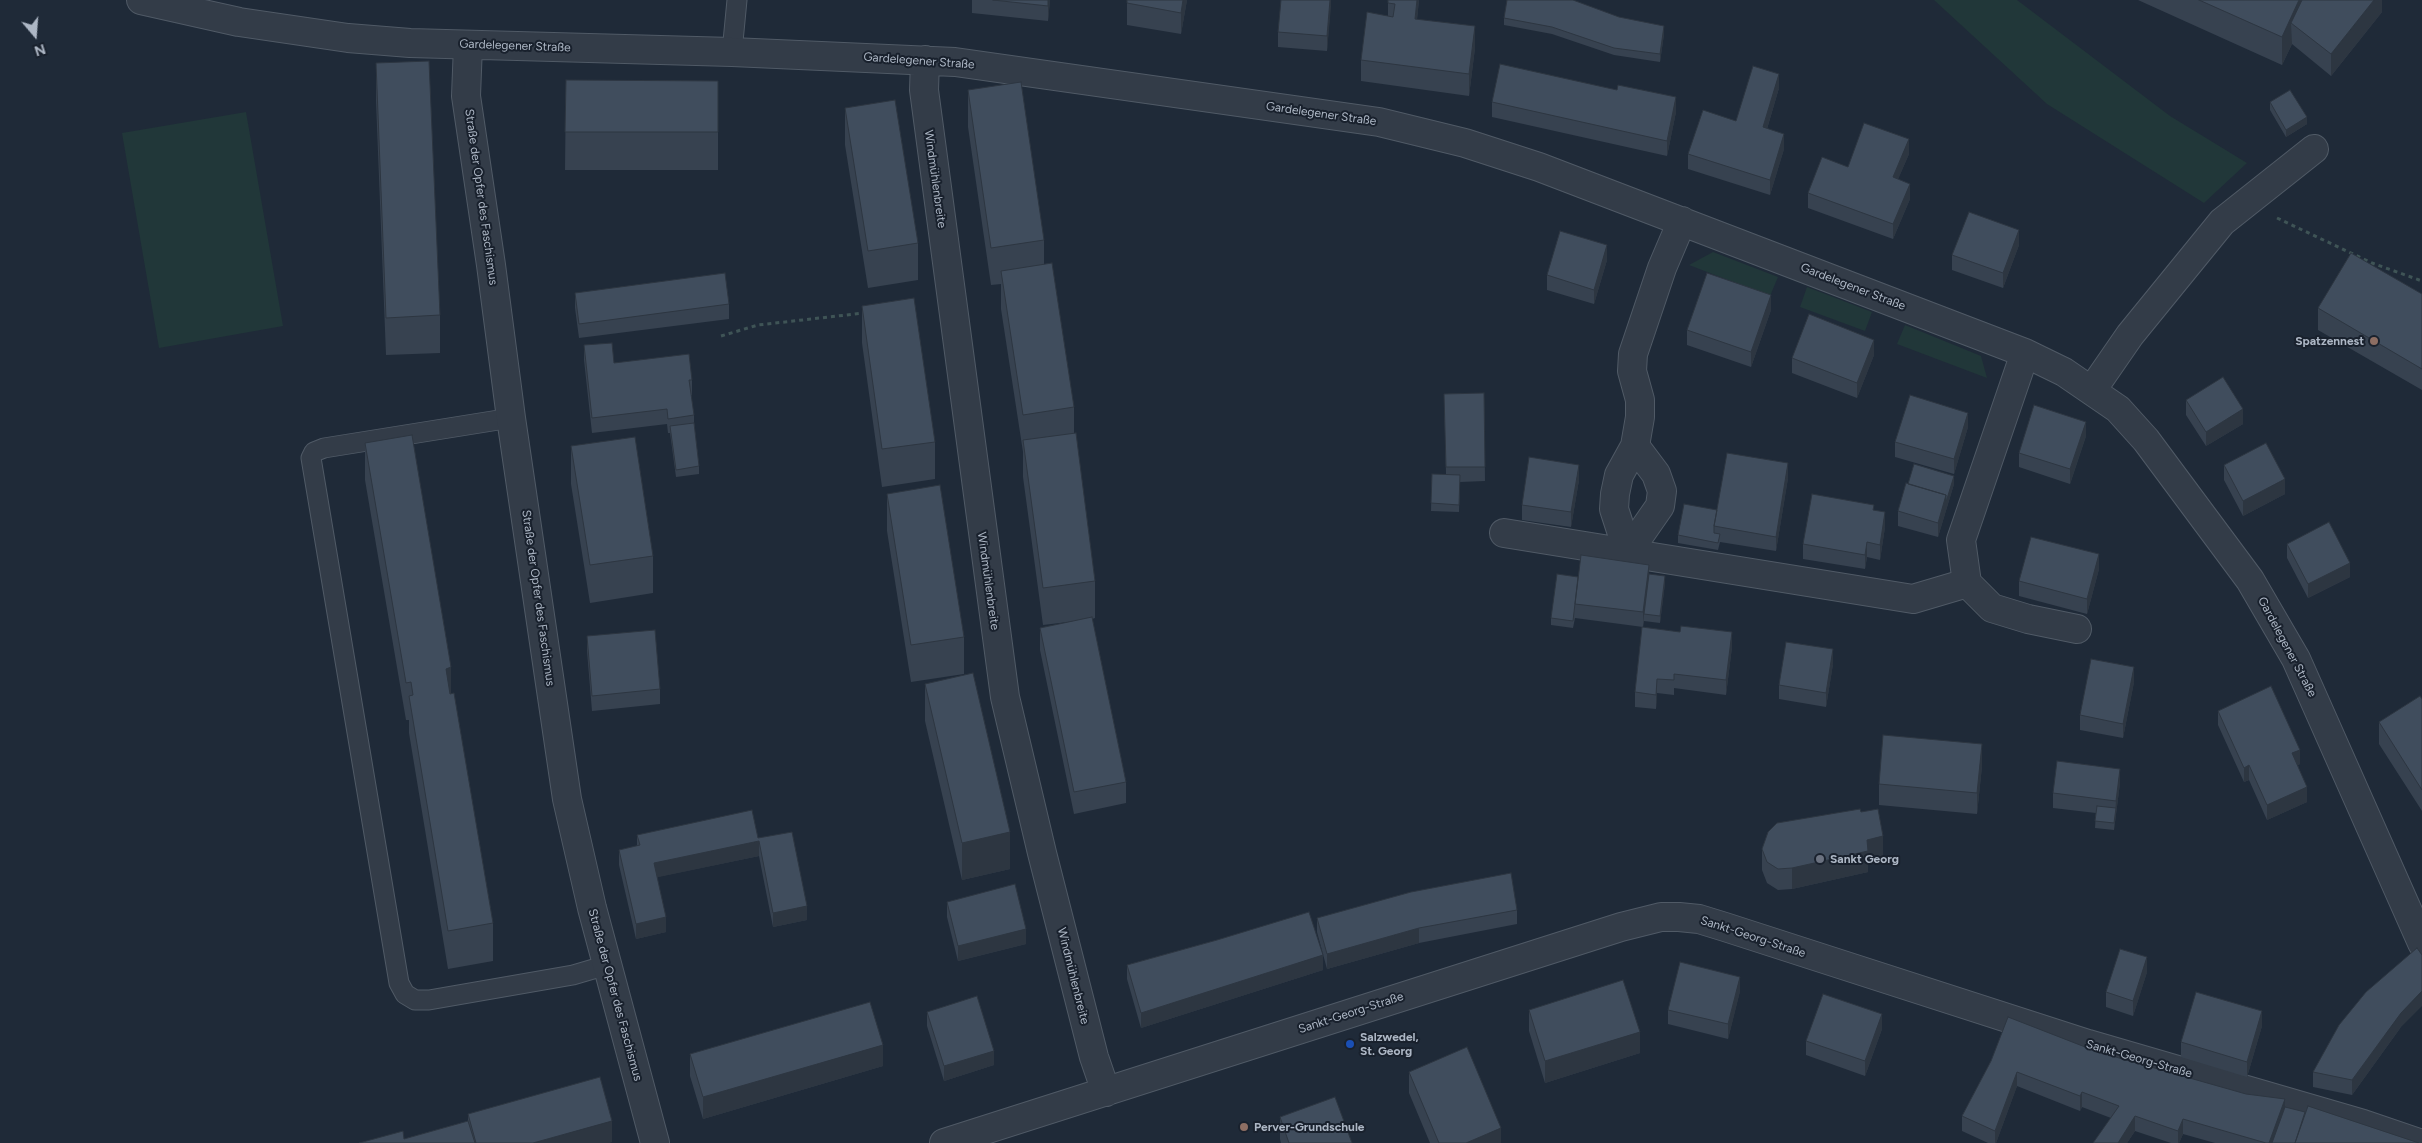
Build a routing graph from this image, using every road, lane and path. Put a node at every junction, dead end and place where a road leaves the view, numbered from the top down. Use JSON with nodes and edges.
{"nodes":[{"id":1,"x":141,"y":0,"type":"edge"},
{"id":2,"x":736,"y":0,"type":"edge"},
{"id":3,"x":468,"y":45,"type":"junction"},
{"id":4,"x":732,"y":52,"type":"junction"},
{"id":5,"x":926,"y":60,"type":"junction"},
{"id":6,"x":2314,"y":149,"type":"dead end"},
{"id":7,"x":2252,"y":197,"type":"junction"},
{"id":8,"x":1682,"y":220,"type":"junction"},
{"id":9,"x":2422,"y":281,"type":"edge"},
{"id":10,"x":867,"y":312,"type":"edge"},
{"id":11,"x":721,"y":336,"type":"dead end"},
{"id":12,"x":2025,"y":354,"type":"junction"},
{"id":13,"x":2092,"y":390,"type":"junction"},
{"id":14,"x":510,"y":418,"type":"junction"},
{"id":15,"x":1635,"y":446,"type":"junction"},
{"id":16,"x":1504,"y":533,"type":"dead end"},
{"id":17,"x":1628,"y":552,"type":"junction"},
{"id":18,"x":1966,"y":583,"type":"junction"},
{"id":19,"x":2078,"y":629,"type":"dead end"},
{"id":20,"x":2413,"y":897,"type":"edge"},
{"id":21,"x":2422,"y":943,"type":"edge"},
{"id":22,"x":607,"y":965,"type":"junction"},
{"id":23,"x":1106,"y":1092,"type":"junction"},
{"id":24,"x":655,"y":1143,"type":"edge"},
{"id":25,"x":947,"y":1143,"type":"edge"},
{"id":26,"x":2419,"y":1143,"type":"edge"}],
"edges":[{"from":1,"to":3,"type":"street","name":"Gardelegener Straße"},
{"from":2,"to":4,"type":"lane"},
{"from":3,"to":4,"type":"street","name":"Gardelegener Straße"},
{"from":3,"to":14,"type":"street","name":"Straße der Opfer des Faschismus"},
{"from":4,"to":5,"type":"street","name":"Gardelegener Straße"},
{"from":5,"to":8,"type":"street","name":"Gardelegener Straße"},
{"from":5,"to":23,"type":"street","name":"Windmühlenbreite"},
{"from":6,"to":7,"type":"street"},
{"from":7,"to":9,"type":"path"},
{"from":7,"to":13,"type":"street"},
{"from":8,"to":12,"type":"street","name":"Gardelegener Straße"},
{"from":8,"to":15,"type":"street"},
{"from":10,"to":11,"type":"path"},
{"from":12,"to":13,"type":"street","name":"Gardelegener Straße"},
{"from":12,"to":18,"type":"street"},
{"from":13,"to":20,"type":"street","name":"Gardelegener Straße"},
{"from":14,"to":22,"type":"street","name":"Straße der Opfer des Faschismus"},
{"from":14,"to":22,"type":"lane"},
{"from":15,"to":17,"type":"street"},
{"from":15,"to":17,"type":"street"},
{"from":16,"to":17,"type":"street"},
{"from":17,"to":18,"type":"street"},
{"from":18,"to":19,"type":"street"},
{"from":20,"to":21,"type":"street","name":"Gardelegener Straße"},
{"from":22,"to":24,"type":"street","name":"Straße der Opfer des Faschismus"},
{"from":23,"to":25,"type":"street","name":"Sankt-Georg-Straße"},
{"from":23,"to":26,"type":"street","name":"Sankt-Georg-Straße"}]}
